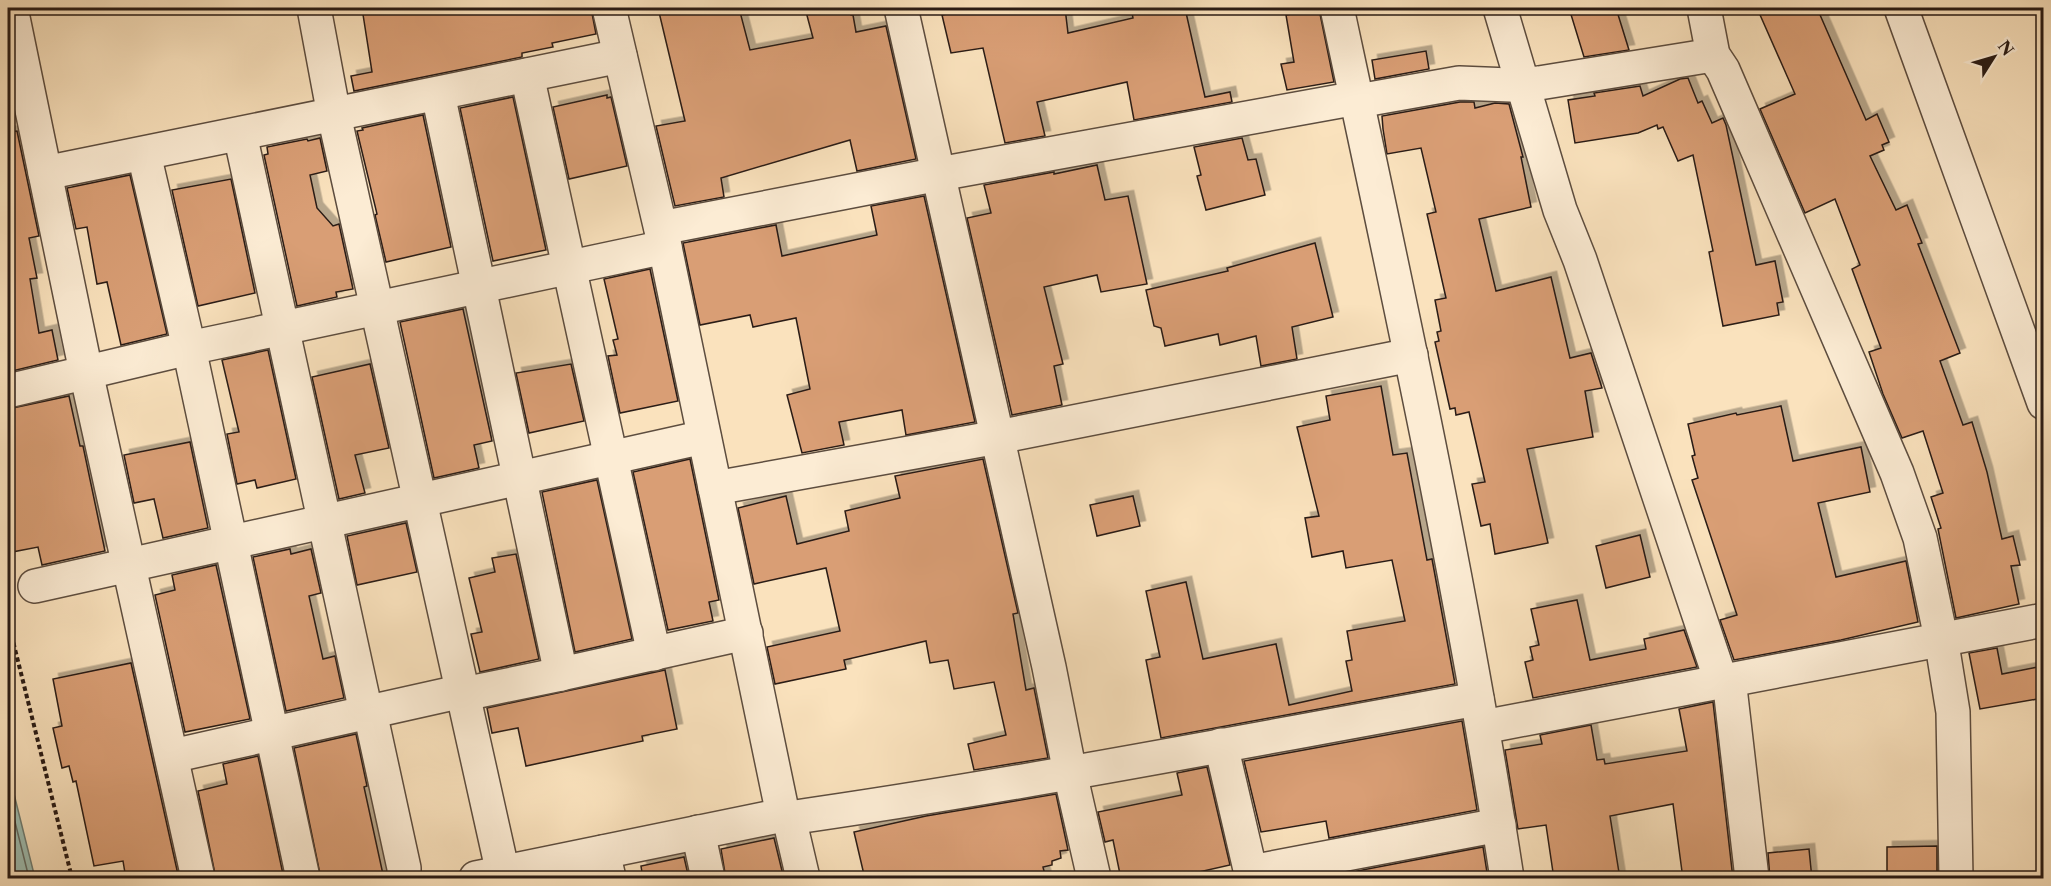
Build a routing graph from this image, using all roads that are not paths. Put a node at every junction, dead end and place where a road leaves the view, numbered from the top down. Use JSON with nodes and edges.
{"nodes":[{"id":1,"x":10,"y":8,"type":"edge"},
{"id":2,"x":314,"y":8,"type":"edge"},
{"id":3,"x":609,"y":8,"type":"edge"},
{"id":4,"x":901,"y":8,"type":"edge"},
{"id":5,"x":1337,"y":8,"type":"edge"},
{"id":6,"x":1500,"y":8,"type":"edge"},
{"id":7,"x":1704,"y":8,"type":"edge"},
{"id":8,"x":1900,"y":8,"type":"edge"},
{"id":9,"x":1713,"y":55,"type":"junction"},
{"id":10,"x":620,"y":56,"type":"junction"},
{"id":11,"x":527,"y":75,"type":"junction"},
{"id":12,"x":1522,"y":84,"type":"junction"},
{"id":13,"x":438,"y":94,"type":"junction"},
{"id":14,"x":1357,"y":99,"type":"junction"},
{"id":15,"x":334,"y":115,"type":"junction"},
{"id":16,"x":240,"y":134,"type":"junction"},
{"id":17,"x":144,"y":154,"type":"junction"},
{"id":18,"x":45,"y":173,"type":"junction"},
{"id":19,"x":939,"y":174,"type":"junction"},
{"id":20,"x":663,"y":238,"type":"junction"},
{"id":21,"x":569,"y":268,"type":"junction"},
{"id":22,"x":480,"y":287,"type":"junction"},
{"id":23,"x":378,"y":308,"type":"junction"},
{"id":24,"x":283,"y":329,"type":"junction"},
{"id":25,"x":189,"y":348,"type":"junction"},
{"id":26,"x":1411,"y":356,"type":"junction"},
{"id":27,"x":86,"y":372,"type":"junction"},
{"id":28,"x":8,"y":391,"type":"edge"},
{"id":29,"x":2043,"y":403,"type":"edge"},
{"id":30,"x":998,"y":436,"type":"junction"},
{"id":31,"x":704,"y":437,"type":"junction"},
{"id":32,"x":611,"y":457,"type":"junction"},
{"id":33,"x":519,"y":478,"type":"junction"},
{"id":34,"x":715,"y":488,"type":"junction"},
{"id":35,"x":420,"y":500,"type":"junction"},
{"id":36,"x":324,"y":521,"type":"junction"},
{"id":37,"x":230,"y":542,"type":"junction"},
{"id":38,"x":129,"y":565,"type":"junction"},
{"id":39,"x":35,"y":586,"type":"dead end"},
{"id":40,"x":2043,"y":620,"type":"edge"},
{"id":41,"x":746,"y":633,"type":"junction"},
{"id":42,"x":1941,"y":638,"type":"junction"},
{"id":43,"x":654,"y":654,"type":"junction"},
{"id":44,"x":561,"y":674,"type":"junction"},
{"id":45,"x":1725,"y":680,"type":"junction"},
{"id":46,"x":464,"y":693,"type":"junction"},
{"id":47,"x":368,"y":712,"type":"junction"},
{"id":48,"x":1480,"y":713,"type":"junction"},
{"id":49,"x":271,"y":734,"type":"junction"},
{"id":50,"x":1221,"y":745,"type":"junction"},
{"id":51,"x":172,"y":756,"type":"junction"},
{"id":52,"x":1070,"y":773,"type":"junction"},
{"id":53,"x":786,"y":816,"type":"junction"},
{"id":54,"x":1499,"y":825,"type":"junction"},
{"id":55,"x":698,"y":832,"type":"junction"},
{"id":56,"x":606,"y":865,"type":"edge"},
{"id":57,"x":1246,"y":876,"type":"edge"},
{"id":58,"x":494,"y":877,"type":"edge"},
{"id":59,"x":198,"y":879,"type":"edge"},
{"id":60,"x":303,"y":879,"type":"edge"},
{"id":61,"x":404,"y":879,"type":"edge"},
{"id":62,"x":708,"y":879,"type":"edge"},
{"id":63,"x":803,"y":879,"type":"edge"},
{"id":64,"x":1094,"y":879,"type":"edge"},
{"id":65,"x":1507,"y":879,"type":"edge"},
{"id":66,"x":1752,"y":879,"type":"edge"},
{"id":67,"x":1956,"y":879,"type":"edge"}],
"edges":[{"from":1,"to":18,"type":"street"},
{"from":2,"to":15,"type":"street"},
{"from":3,"to":10,"type":"street"},
{"from":4,"to":19,"type":"street"},
{"from":5,"to":14,"type":"street"},
{"from":6,"to":12,"type":"street"},
{"from":7,"to":9,"type":"street"},
{"from":8,"to":29,"type":"street"},
{"from":9,"to":12,"type":"street"},
{"from":9,"to":42,"type":"street"},
{"from":10,"to":11,"type":"street"},
{"from":10,"to":20,"type":"street"},
{"from":11,"to":13,"type":"street"},
{"from":11,"to":21,"type":"street"},
{"from":12,"to":14,"type":"street"},
{"from":12,"to":45,"type":"street"},
{"from":13,"to":15,"type":"street"},
{"from":13,"to":22,"type":"street"},
{"from":14,"to":19,"type":"street"},
{"from":14,"to":26,"type":"street"},
{"from":15,"to":16,"type":"street"},
{"from":15,"to":23,"type":"street"},
{"from":16,"to":17,"type":"street"},
{"from":16,"to":24,"type":"street"},
{"from":17,"to":18,"type":"street"},
{"from":17,"to":25,"type":"street"},
{"from":18,"to":27,"type":"street"},
{"from":19,"to":20,"type":"street"},
{"from":19,"to":30,"type":"street"},
{"from":20,"to":21,"type":"street"},
{"from":20,"to":31,"type":"street"},
{"from":21,"to":22,"type":"street"},
{"from":21,"to":32,"type":"street"},
{"from":22,"to":23,"type":"street"},
{"from":22,"to":33,"type":"street"},
{"from":23,"to":24,"type":"street"},
{"from":23,"to":35,"type":"street"},
{"from":24,"to":25,"type":"street"},
{"from":24,"to":36,"type":"street"},
{"from":25,"to":27,"type":"street"},
{"from":25,"to":37,"type":"street"},
{"from":26,"to":30,"type":"street"},
{"from":26,"to":48,"type":"street"},
{"from":27,"to":28,"type":"street"},
{"from":27,"to":38,"type":"street"},
{"from":30,"to":34,"type":"street"},
{"from":30,"to":52,"type":"street"},
{"from":31,"to":32,"type":"street"},
{"from":31,"to":34,"type":"street"},
{"from":32,"to":33,"type":"street"},
{"from":32,"to":43,"type":"street"},
{"from":33,"to":35,"type":"street"},
{"from":33,"to":44,"type":"street"},
{"from":34,"to":41,"type":"street"},
{"from":35,"to":36,"type":"street"},
{"from":35,"to":46,"type":"street"},
{"from":36,"to":37,"type":"street"},
{"from":36,"to":47,"type":"street"},
{"from":37,"to":38,"type":"street"},
{"from":37,"to":49,"type":"street"},
{"from":38,"to":39,"type":"street"},
{"from":38,"to":51,"type":"street"},
{"from":40,"to":42,"type":"street"},
{"from":41,"to":43,"type":"street"},
{"from":41,"to":53,"type":"street"},
{"from":42,"to":45,"type":"street"},
{"from":42,"to":67,"type":"street"},
{"from":43,"to":44,"type":"street"},
{"from":44,"to":46,"type":"street"},
{"from":45,"to":48,"type":"street"},
{"from":45,"to":66,"type":"street"},
{"from":46,"to":47,"type":"street"},
{"from":46,"to":58,"type":"street"},
{"from":47,"to":49,"type":"street"},
{"from":47,"to":61,"type":"street"},
{"from":48,"to":50,"type":"street"},
{"from":48,"to":54,"type":"street"},
{"from":49,"to":51,"type":"street"},
{"from":49,"to":60,"type":"street"},
{"from":50,"to":52,"type":"street"},
{"from":50,"to":57,"type":"street"},
{"from":51,"to":59,"type":"street"},
{"from":52,"to":53,"type":"street"},
{"from":52,"to":64,"type":"street"},
{"from":53,"to":55,"type":"street"},
{"from":53,"to":63,"type":"street"},
{"from":54,"to":57,"type":"street"},
{"from":54,"to":65,"type":"street"},
{"from":55,"to":56,"type":"street"},
{"from":55,"to":62,"type":"street"},
{"from":56,"to":58,"type":"street"}]}
